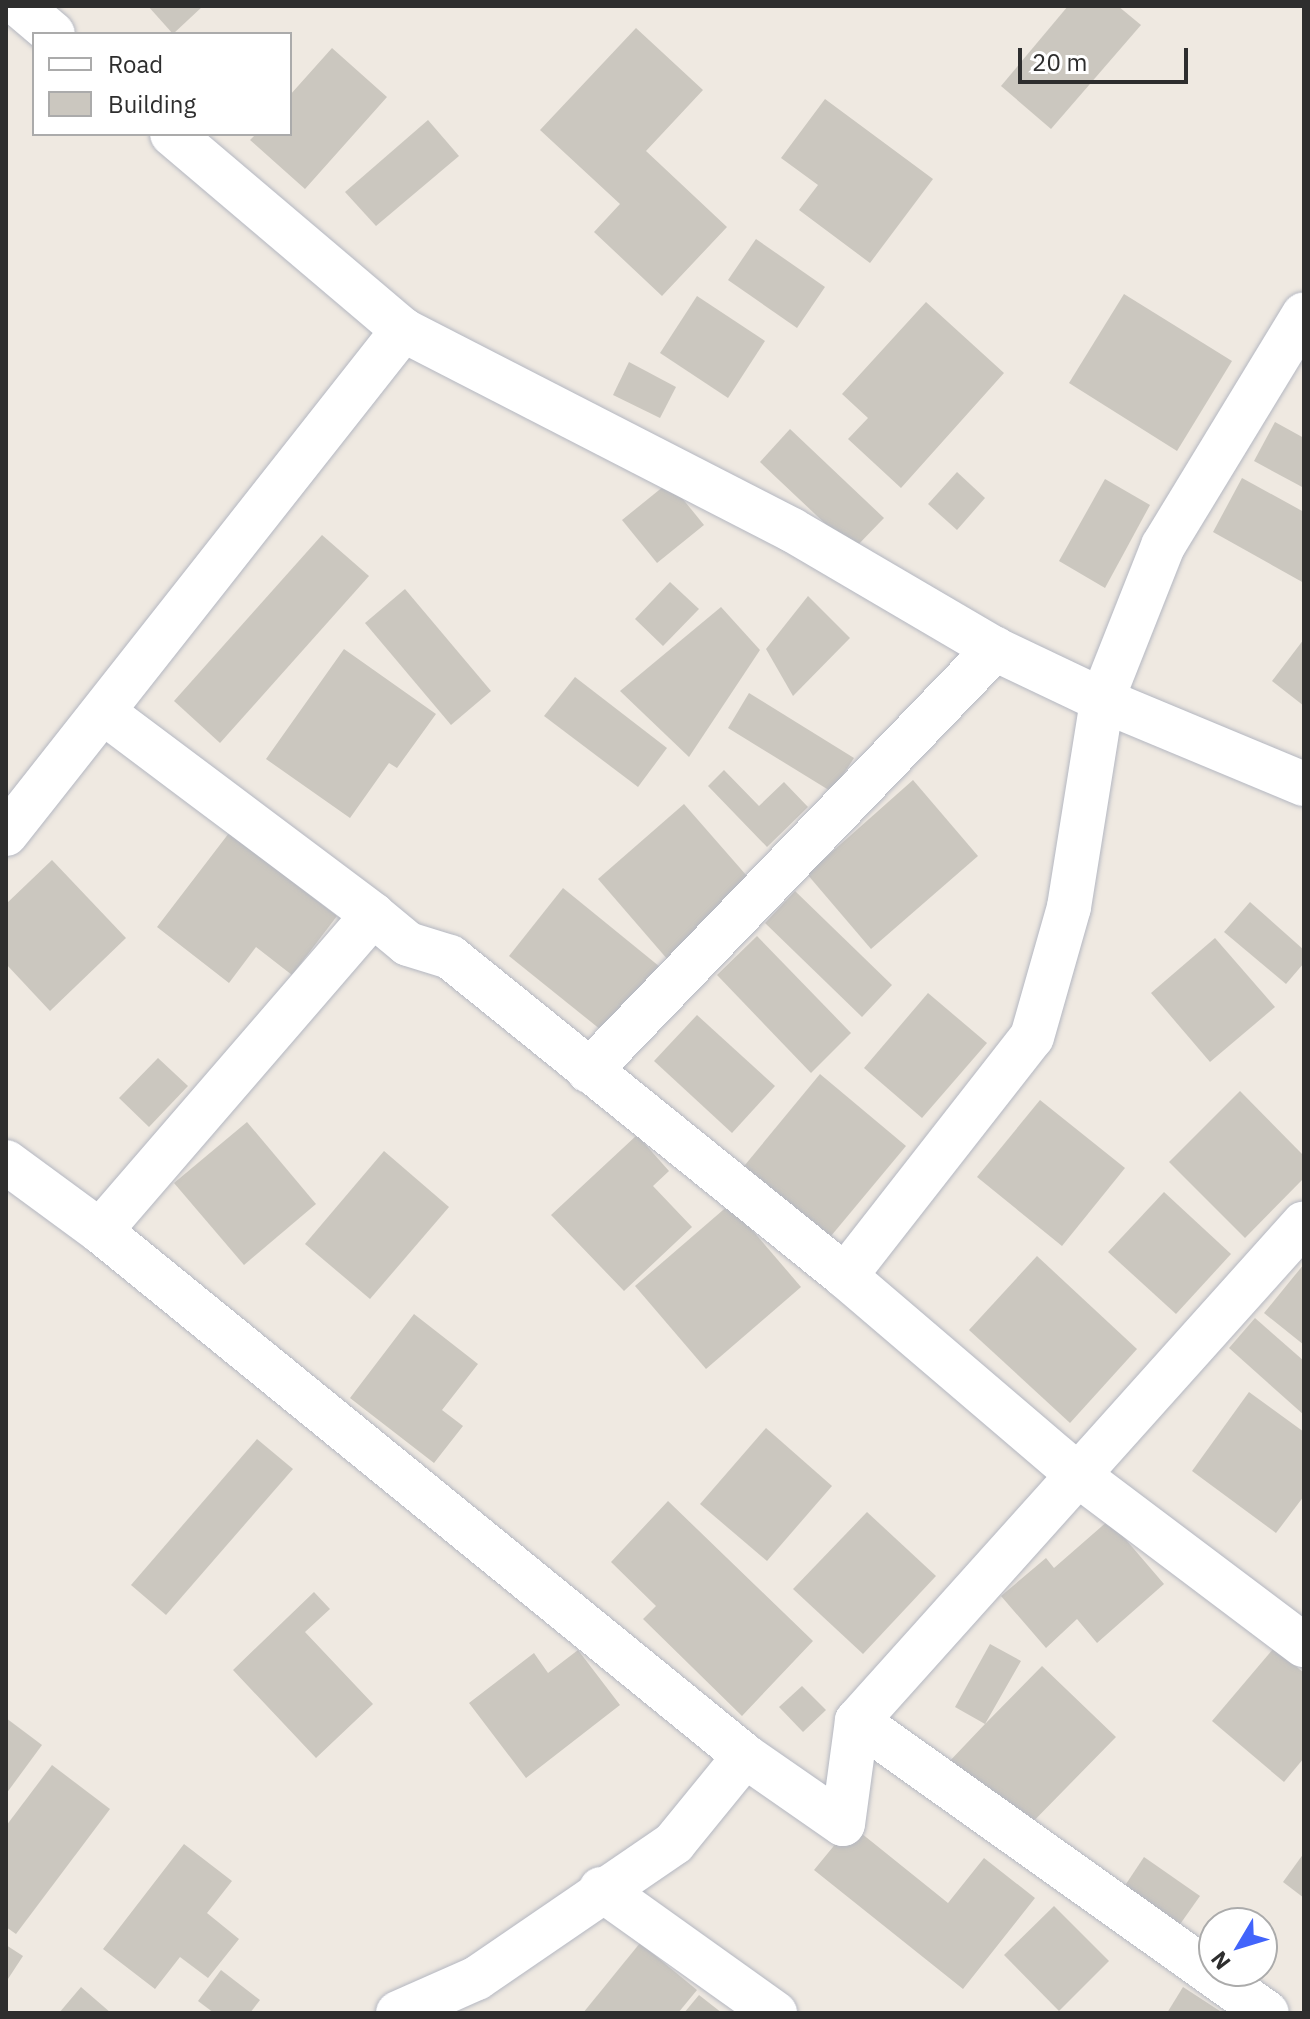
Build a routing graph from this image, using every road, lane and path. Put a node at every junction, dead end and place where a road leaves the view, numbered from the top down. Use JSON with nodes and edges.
{"nodes":[{"id":1,"x":20,"y":6,"type":"edge"},
{"id":2,"x":51,"y":32,"type":"edge"},
{"id":3,"x":174,"y":136,"type":"edge"},
{"id":4,"x":1304,"y":314,"type":"edge"},
{"id":5,"x":403,"y":330,"type":"junction"},
{"id":6,"x":995,"y":649,"type":"junction"},
{"id":7,"x":1102,"y":700,"type":"junction"},
{"id":8,"x":103,"y":712,"type":"junction"},
{"id":9,"x":1304,"y":784,"type":"edge"},
{"id":10,"x":6,"y":834,"type":"edge"},
{"id":11,"x":373,"y":915,"type":"junction"},
{"id":12,"x":589,"y":1071,"type":"junction"},
{"id":13,"x":6,"y":1162,"type":"edge"},
{"id":14,"x":1304,"y":1223,"type":"edge"},
{"id":15,"x":100,"y":1231,"type":"junction"},
{"id":16,"x":845,"y":1276,"type":"junction"},
{"id":17,"x":1078,"y":1475,"type":"junction"},
{"id":18,"x":1304,"y":1645,"type":"edge"},
{"id":19,"x":857,"y":1721,"type":"junction"},
{"id":20,"x":745,"y":1756,"type":"junction"},
{"id":21,"x":601,"y":1889,"type":"junction"},
{"id":22,"x":398,"y":2013,"type":"edge"},
{"id":23,"x":775,"y":2013,"type":"edge"},
{"id":24,"x":1267,"y":2013,"type":"edge"}],
"edges":[{"from":1,"to":2,"type":"street"},
{"from":3,"to":5,"type":"street"},
{"from":4,"to":7,"type":"street"},
{"from":5,"to":6,"type":"street"},
{"from":5,"to":8,"type":"street"},
{"from":6,"to":7,"type":"street"},
{"from":6,"to":12,"type":"street"},
{"from":7,"to":9,"type":"street"},
{"from":7,"to":16,"type":"street"},
{"from":8,"to":10,"type":"street"},
{"from":8,"to":11,"type":"street"},
{"from":11,"to":12,"type":"street"},
{"from":11,"to":15,"type":"street"},
{"from":12,"to":16,"type":"street"},
{"from":13,"to":15,"type":"street"},
{"from":14,"to":17,"type":"street"},
{"from":15,"to":20,"type":"street"},
{"from":16,"to":17,"type":"street"},
{"from":17,"to":18,"type":"street"},
{"from":17,"to":19,"type":"street"},
{"from":19,"to":20,"type":"street"},
{"from":19,"to":24,"type":"street"},
{"from":20,"to":21,"type":"street"},
{"from":21,"to":22,"type":"street"},
{"from":21,"to":23,"type":"street"}]}
